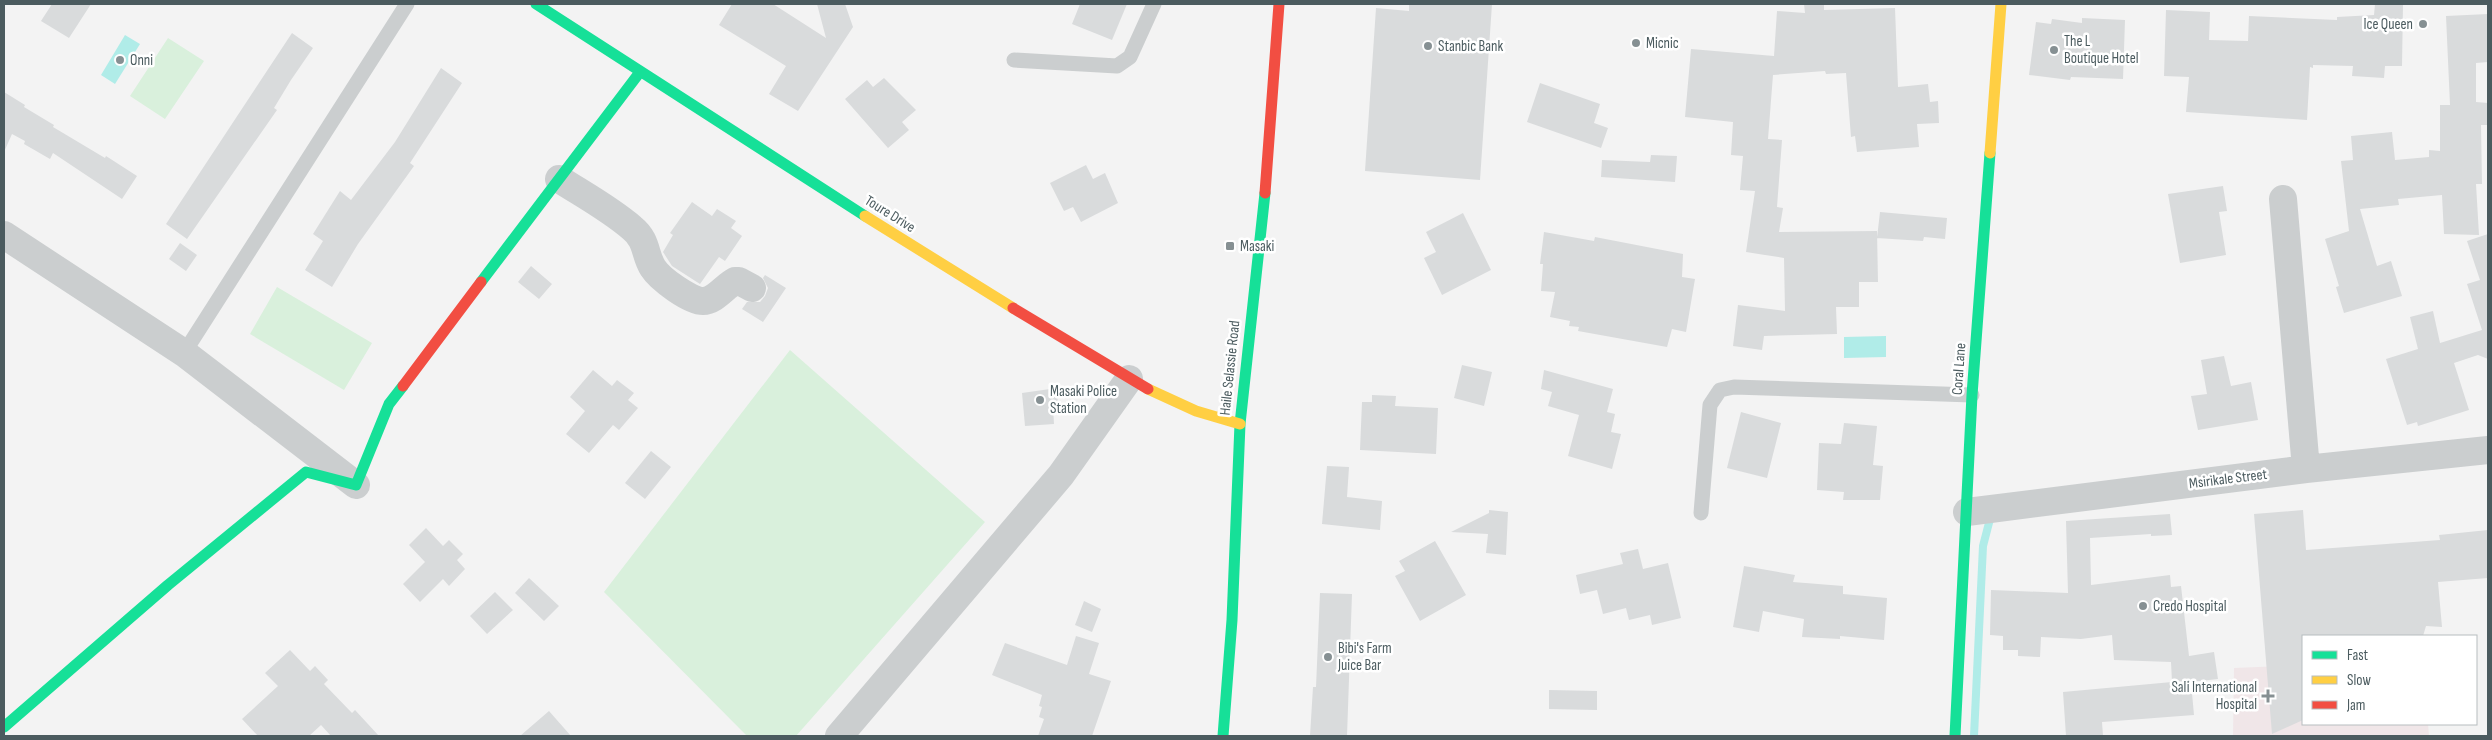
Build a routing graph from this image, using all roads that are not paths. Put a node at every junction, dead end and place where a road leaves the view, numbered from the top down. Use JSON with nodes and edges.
{"nodes":[{"id":1,"x":407,"y":4,"type":"edge"},
{"id":2,"x":536,"y":4,"type":"edge"},
{"id":3,"x":1154,"y":4,"type":"edge"},
{"id":4,"x":1279,"y":4,"type":"edge"},
{"id":5,"x":2002,"y":4,"type":"edge"},
{"id":6,"x":1014,"y":60,"type":"dead end"},
{"id":7,"x":640,"y":72,"type":"junction"},
{"id":8,"x":560,"y":179,"type":"junction"},
{"id":9,"x":2283,"y":199,"type":"dead end"},
{"id":10,"x":4,"y":235,"type":"edge"},
{"id":11,"x":752,"y":288,"type":"dead end"},
{"id":12,"x":184,"y":353,"type":"junction"},
{"id":13,"x":1129,"y":379,"type":"junction"},
{"id":14,"x":1972,"y":395,"type":"junction"},
{"id":15,"x":1240,"y":424,"type":"junction"},
{"id":16,"x":2488,"y":450,"type":"edge"},
{"id":17,"x":2306,"y":469,"type":"junction"},
{"id":18,"x":356,"y":485,"type":"junction"},
{"id":19,"x":1967,"y":512,"type":"junction"},
{"id":20,"x":1701,"y":513,"type":"dead end"},
{"id":21,"x":4,"y":727,"type":"edge"},
{"id":22,"x":839,"y":736,"type":"edge"},
{"id":23,"x":1223,"y":736,"type":"edge"},
{"id":24,"x":1955,"y":736,"type":"edge"}],
"edges":[{"from":1,"to":12,"type":"lane"},
{"from":2,"to":7,"type":"street","name":"Toure Drive"},
{"from":3,"to":6,"type":"lane"},
{"from":4,"to":15,"type":"street","name":"Haile Selassie Road"},
{"from":5,"to":14,"type":"street","name":"Coral Lane"},
{"from":7,"to":8,"type":"street"},
{"from":7,"to":13,"type":"street","name":"Toure Drive"},
{"from":8,"to":11,"type":"street"},
{"from":8,"to":18,"type":"street"},
{"from":9,"to":17,"type":"street"},
{"from":10,"to":12,"type":"street"},
{"from":12,"to":18,"type":"street"},
{"from":13,"to":15,"type":"street","name":"Toure Drive"},
{"from":13,"to":22,"type":"street"},
{"from":14,"to":19,"type":"street","name":"Coral Lane"},
{"from":14,"to":20,"type":"lane"},
{"from":15,"to":23,"type":"street","name":"Haile Selassie Road"},
{"from":16,"to":17,"type":"street","name":"Msirikale Street"},
{"from":17,"to":19,"type":"street","name":"Msirikale Street"},
{"from":18,"to":21,"type":"street"},
{"from":19,"to":24,"type":"street","name":"Coral Lane"}]}
